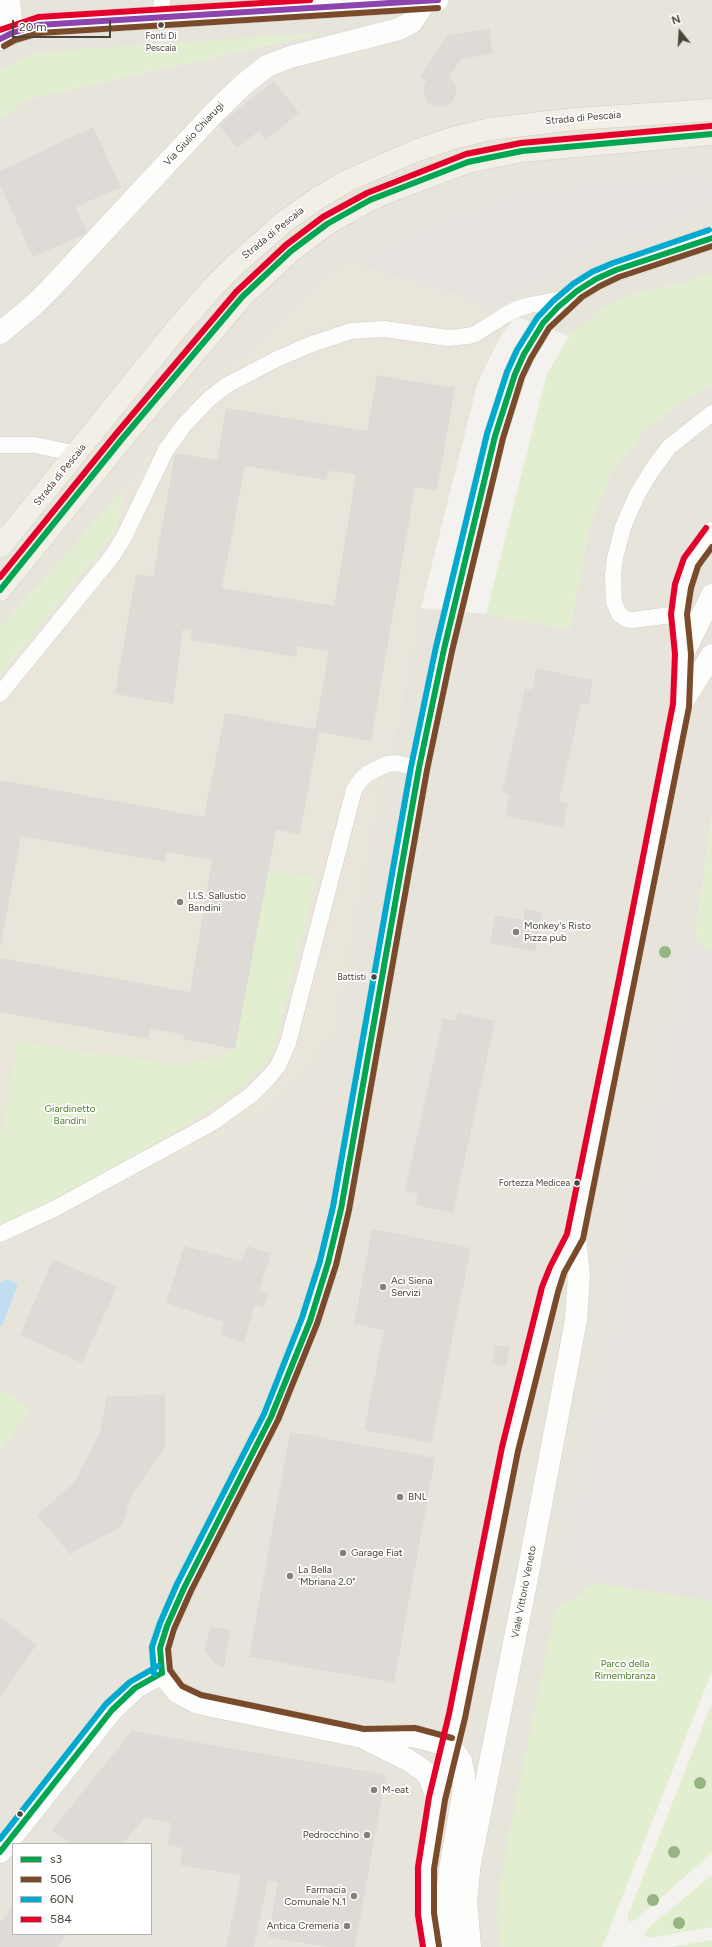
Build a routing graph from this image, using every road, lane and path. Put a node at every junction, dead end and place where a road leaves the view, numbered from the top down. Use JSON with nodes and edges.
{"nodes":[{"id":1,"x":9,"y":0,"type":"edge"},
{"id":2,"x":432,"y":0,"type":"edge"},
{"id":3,"x":161,"y":8,"type":"edge"},
{"id":4,"x":6,"y":36,"type":"edge"},
{"id":5,"x":712,"y":110,"type":"edge"},
{"id":6,"x":712,"y":134,"type":"edge"},
{"id":7,"x":712,"y":238,"type":"edge"},
{"id":8,"x":568,"y":298,"type":"junction"},
{"id":9,"x":0,"y":333,"type":"edge"},
{"id":10,"x":712,"y":413,"type":"edge"},
{"id":11,"x":0,"y":445,"type":"edge"},
{"id":12,"x":77,"y":454,"type":"junction"},
{"id":13,"x":712,"y":533,"type":"edge"},
{"id":14,"x":0,"y":547,"type":"edge"},
{"id":15,"x":0,"y":590,"type":"edge"},
{"id":16,"x":712,"y":595,"type":"edge"},
{"id":17,"x":679,"y":614,"type":"junction"},
{"id":18,"x":684,"y":654,"type":"junction"},
{"id":19,"x":712,"y":655,"type":"edge"},
{"id":20,"x":0,"y":694,"type":"edge"},
{"id":21,"x":680,"y":705,"type":"junction"},
{"id":22,"x":419,"y":768,"type":"junction"},
{"id":23,"x":0,"y":1234,"type":"edge"},
{"id":24,"x":574,"y":1237,"type":"junction"},
{"id":25,"x":162,"y":1673,"type":"junction"},
{"id":26,"x":363,"y":1737,"type":"junction"},
{"id":27,"x":450,"y":1746,"type":"junction"},
{"id":28,"x":437,"y":1798,"type":"junction"},
{"id":29,"x":0,"y":1852,"type":"edge"},
{"id":30,"x":431,"y":1947,"type":"edge"},
{"id":31,"x":450,"y":1947,"type":"edge"},
{"id":32,"x":470,"y":1947,"type":"edge"}],
"edges":[{"from":1,"to":4,"type":"street"},
{"from":2,"to":3,"type":"street"},
{"from":2,"to":9,"type":"street","name":"Via Giulio Chiarugi"},
{"from":3,"to":4,"type":"street"},
{"from":5,"to":12,"type":"main road","name":"Strada di Pescaia"},
{"from":6,"to":15,"type":"main road"},
{"from":7,"to":8,"type":"street"},
{"from":8,"to":20,"type":"lane"},
{"from":8,"to":22,"type":"street"},
{"from":10,"to":17,"type":"lane"},
{"from":11,"to":12,"type":"lane"},
{"from":12,"to":14,"type":"main road","name":"Strada di Pescaia"},
{"from":13,"to":17,"type":"street","name":"Viale Vittorio Veneto"},
{"from":16,"to":18,"type":"street","name":"Viale Vittorio Veneto"},
{"from":17,"to":18,"type":"street","name":"Viale Vittorio Veneto"},
{"from":18,"to":21,"type":"street","name":"Viale Vittorio Veneto"},
{"from":19,"to":21,"type":"street","name":"Viale Vittorio Veneto"},
{"from":21,"to":24,"type":"street","name":"Viale Vittorio Veneto"},
{"from":22,"to":23,"type":"lane"},
{"from":22,"to":25,"type":"street"},
{"from":24,"to":27,"type":"street","name":"Viale Vittorio Veneto"},
{"from":24,"to":32,"type":"street","name":"Viale Vittorio Veneto"},
{"from":25,"to":26,"type":"street"},
{"from":25,"to":29,"type":"street"},
{"from":26,"to":27,"type":"street"},
{"from":26,"to":28,"type":"street"},
{"from":27,"to":28,"type":"street","name":"Viale Vittorio Veneto"},
{"from":27,"to":31,"type":"street"},
{"from":28,"to":30,"type":"street","name":"Viale Vittorio Veneto"}]}
